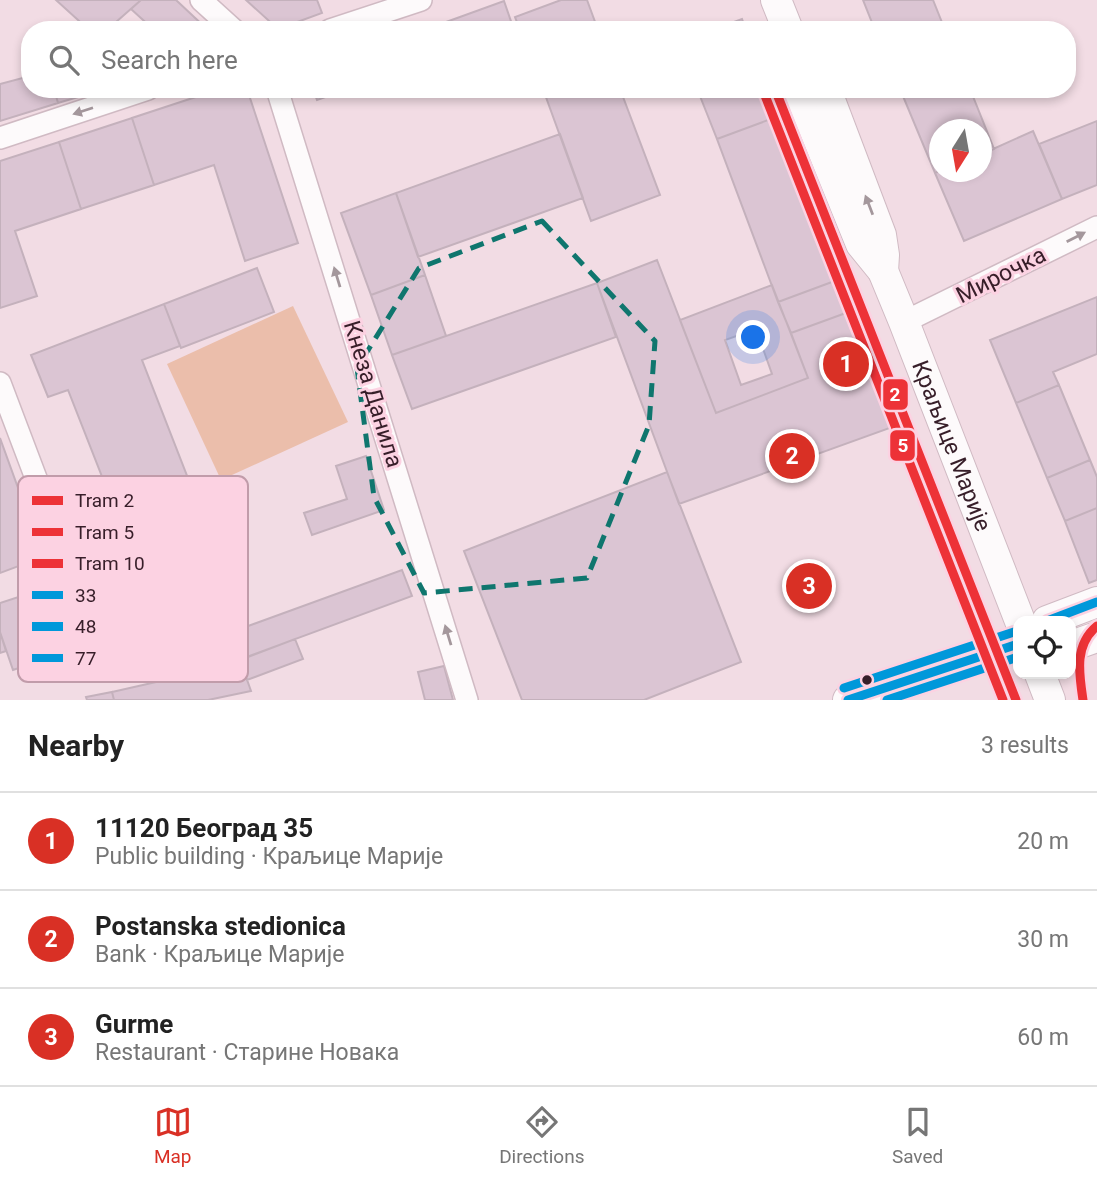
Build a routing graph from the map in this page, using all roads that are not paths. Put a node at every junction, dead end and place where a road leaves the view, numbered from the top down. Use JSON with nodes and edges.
{"nodes":[{"id":1,"x":201,"y":0,"type":"edge"},
{"id":2,"x":421,"y":0,"type":"edge"},
{"id":3,"x":776,"y":0,"type":"edge"},
{"id":4,"x":224,"y":21,"type":"edge"},
{"id":5,"x":357,"y":21,"type":"edge"},
{"id":6,"x":784,"y":21,"type":"edge"},
{"id":7,"x":121,"y":98,"type":"edge"},
{"id":8,"x":280,"y":98,"type":"edge"},
{"id":9,"x":802,"y":98,"type":"edge"},
{"id":10,"x":829,"y":98,"type":"edge"},
{"id":11,"x":0,"y":138,"type":"edge"},
{"id":12,"x":1097,"y":227,"type":"edge"},
{"id":13,"x":883,"y":271,"type":"junction"},
{"id":14,"x":904,"y":322,"type":"junction"},
{"id":15,"x":0,"y":383,"type":"edge"},
{"id":16,"x":35,"y":476,"type":"edge"},
{"id":17,"x":1097,"y":602,"type":"edge"},
{"id":18,"x":1018,"y":616,"type":"edge"},
{"id":19,"x":1060,"y":616,"type":"edge"},
{"id":20,"x":1097,"y":636,"type":"edge"},
{"id":21,"x":1076,"y":644,"type":"edge"},
{"id":22,"x":1013,"y":646,"type":"edge"},
{"id":23,"x":1042,"y":679,"type":"edge"},
{"id":24,"x":467,"y":700,"type":"edge"},
{"id":25,"x":848,"y":700,"type":"edge"},
{"id":26,"x":1050,"y":700,"type":"edge"}],
"edges":[{"from":1,"to":4,"type":"street"},
{"from":2,"to":5,"type":"street"},
{"from":3,"to":6,"type":"main road"},
{"from":7,"to":11,"type":"street","one_way":true},
{"from":24,"to":8,"type":"street","name":"Кнеза Данила","one_way":true},
{"from":9,"to":13,"type":"main road","name":"Краљице Марије"},
{"from":13,"to":10,"type":"main road","name":"Краљице Марије","one_way":true},
{"from":14,"to":12,"type":"street","name":"Мирочка","one_way":true},
{"from":13,"to":14,"type":"main road","name":"Краљице Марије"},
{"from":14,"to":18,"type":"main road","name":"Краљице Марије"},
{"from":15,"to":16,"type":"street"},
{"from":17,"to":19,"type":"main road"},
{"from":20,"to":21,"type":"main road"},
{"from":22,"to":25,"type":"main road"},
{"from":23,"to":26,"type":"main road"}]}
